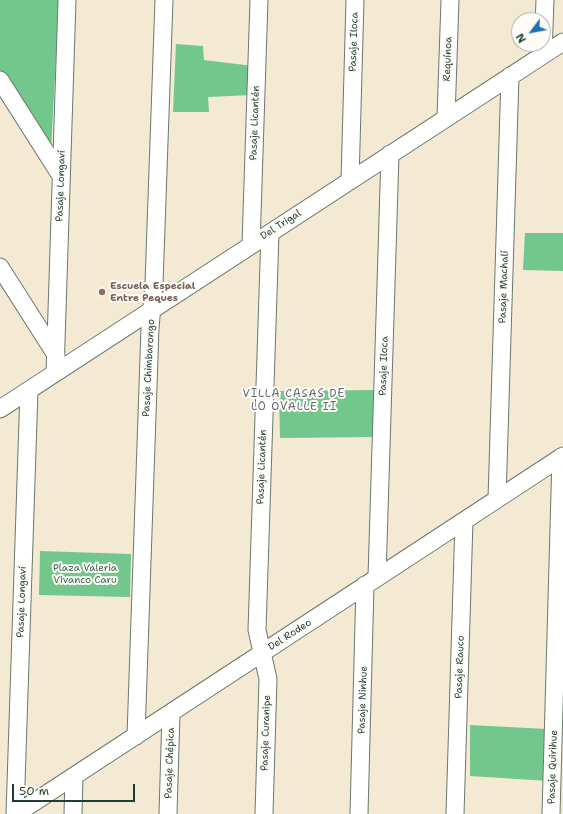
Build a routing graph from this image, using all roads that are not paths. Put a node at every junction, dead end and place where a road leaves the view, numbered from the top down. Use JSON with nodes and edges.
{"nodes":[{"id":1,"x":67,"y":0,"type":"edge"},
{"id":2,"x":164,"y":0,"type":"edge"},
{"id":3,"x":259,"y":0,"type":"edge"},
{"id":4,"x":355,"y":0,"type":"edge"},
{"id":5,"x":450,"y":0,"type":"edge"},
{"id":6,"x":545,"y":0,"type":"edge"},
{"id":7,"x":563,"y":42,"type":"edge"},
{"id":8,"x":543,"y":55,"type":"junction"},
{"id":9,"x":510,"y":76,"type":"junction"},
{"id":10,"x":0,"y":80,"type":"edge"},
{"id":11,"x":446,"y":118,"type":"junction"},
{"id":12,"x":390,"y":154,"type":"junction"},
{"id":13,"x":62,"y":176,"type":"junction"},
{"id":14,"x":350,"y":181,"type":"junction"},
{"id":15,"x":270,"y":233,"type":"junction"},
{"id":16,"x":251,"y":245,"type":"junction"},
{"id":17,"x":0,"y":267,"type":"edge"},
{"id":18,"x":152,"y":310,"type":"junction"},
{"id":19,"x":56,"y":355,"type":"junction"},
{"id":20,"x":55,"y":373,"type":"junction"},
{"id":21,"x":29,"y":390,"type":"junction"},
{"id":22,"x":0,"y":409,"type":"edge"},
{"id":23,"x":562,"y":456,"type":"edge"},
{"id":24,"x":497,"y":499,"type":"junction"},
{"id":25,"x":464,"y":521,"type":"junction"},
{"id":26,"x":371,"y":581,"type":"junction"},
{"id":27,"x":262,"y":653,"type":"junction"},
{"id":28,"x":171,"y":713,"type":"junction"},
{"id":29,"x":136,"y":736,"type":"junction"},
{"id":30,"x":74,"y":776,"type":"junction"},
{"id":31,"x":16,"y":814,"type":"edge"},
{"id":32,"x":73,"y":814,"type":"edge"},
{"id":33,"x":168,"y":814,"type":"edge"},
{"id":34,"x":264,"y":814,"type":"edge"},
{"id":35,"x":360,"y":814,"type":"edge"},
{"id":36,"x":455,"y":814,"type":"edge"},
{"id":37,"x":551,"y":814,"type":"edge"}],
"edges":[{"from":1,"to":13,"type":"street","name":"Pasaje Longaví"},
{"from":2,"to":18,"type":"street","name":"Pasaje Chimbarongo"},
{"from":3,"to":16,"type":"street","name":"Pasaje Licantén"},
{"from":4,"to":14,"type":"street","name":"Pasaje Iloca"},
{"from":5,"to":11,"type":"street","name":"Requínoa"},
{"from":6,"to":8,"type":"street"},
{"from":7,"to":8,"type":"street","name":"Del Trigal"},
{"from":8,"to":9,"type":"street","name":"Del Trigal"},
{"from":9,"to":11,"type":"street","name":"Del Trigal"},
{"from":9,"to":24,"type":"street","name":"Pasaje Machalí"},
{"from":10,"to":13,"type":"street"},
{"from":11,"to":12,"type":"street","name":"Del Trigal"},
{"from":12,"to":14,"type":"street","name":"Del Trigal"},
{"from":12,"to":26,"type":"street","name":"Pasaje Iloca"},
{"from":13,"to":19,"type":"street","name":"Pasaje Longaví"},
{"from":14,"to":15,"type":"street","name":"Del Trigal"},
{"from":15,"to":16,"type":"street","name":"Del Trigal"},
{"from":15,"to":27,"type":"street","name":"Pasaje Licantén"},
{"from":16,"to":18,"type":"street","name":"Del Trigal"},
{"from":17,"to":19,"type":"street"},
{"from":18,"to":20,"type":"street","name":"Del Trigal"},
{"from":18,"to":29,"type":"street","name":"Pasaje Chimbarongo"},
{"from":19,"to":20,"type":"street","name":"Pasaje Longaví"},
{"from":20,"to":21,"type":"street","name":"Del Trigal"},
{"from":21,"to":22,"type":"street","name":"Del Trigal"},
{"from":21,"to":31,"type":"street","name":"Pasaje Longaví"},
{"from":23,"to":24,"type":"street","name":"Del Rodeo"},
{"from":23,"to":37,"type":"street","name":"Pasaje Quirihue"},
{"from":24,"to":25,"type":"street","name":"Del Rodeo"},
{"from":25,"to":26,"type":"street","name":"Del Rodeo"},
{"from":25,"to":36,"type":"street","name":"Pasaje Rauco"},
{"from":26,"to":27,"type":"street","name":"Del Rodeo"},
{"from":26,"to":35,"type":"street","name":"Pasaje Ninhue"},
{"from":27,"to":28,"type":"street","name":"Del Rodeo"},
{"from":27,"to":34,"type":"street","name":"Pasaje Curanipe"},
{"from":28,"to":29,"type":"street","name":"Del Rodeo"},
{"from":28,"to":33,"type":"street","name":"Pasaje Chépica"},
{"from":29,"to":30,"type":"street","name":"Del Rodeo"},
{"from":30,"to":31,"type":"street","name":"Del Rodeo"},
{"from":30,"to":32,"type":"street"}]}
